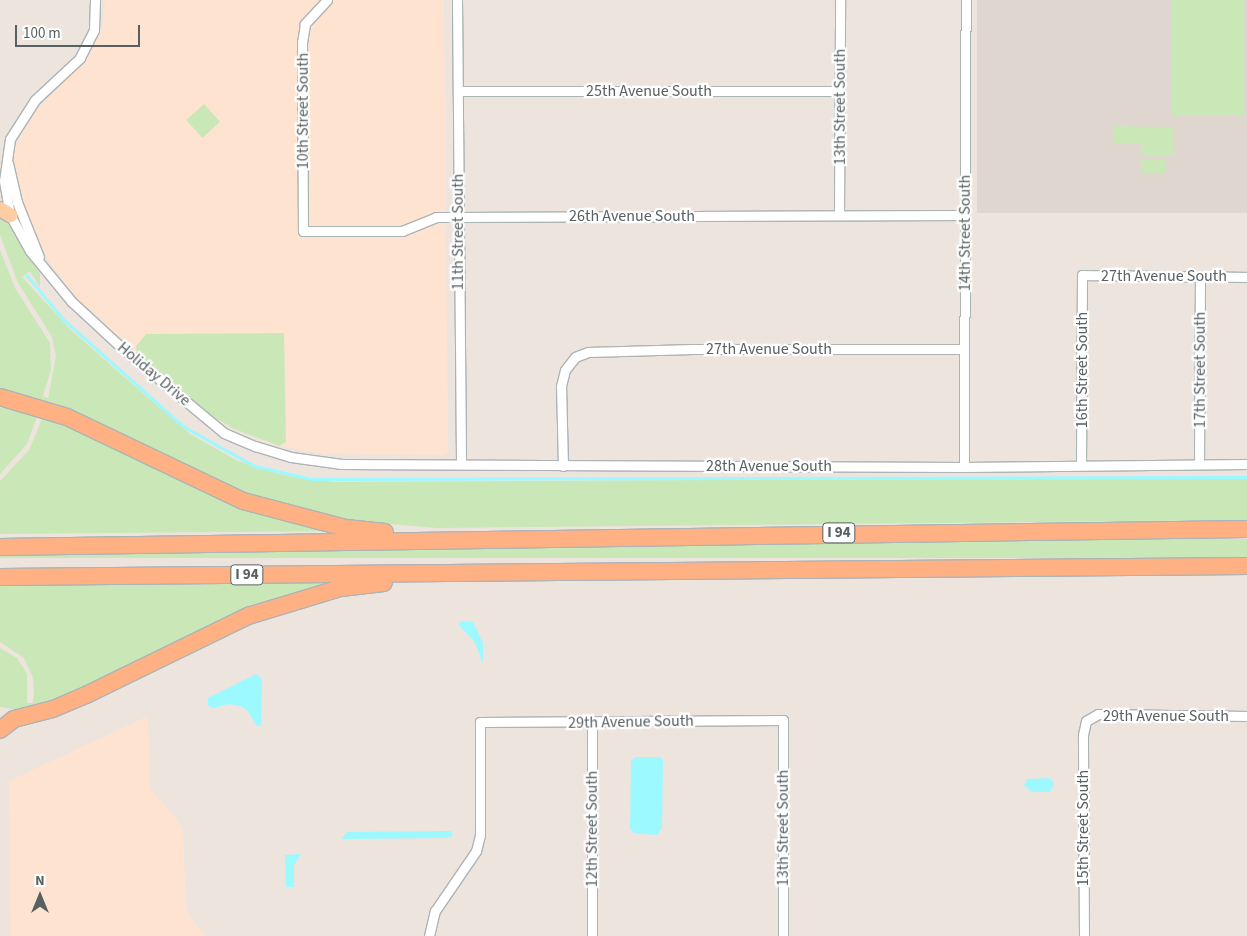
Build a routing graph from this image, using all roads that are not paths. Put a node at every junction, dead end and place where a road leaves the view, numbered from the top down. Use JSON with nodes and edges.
{"nodes":[{"id":1,"x":96,"y":0,"type":"edge"},
{"id":2,"x":327,"y":0,"type":"edge"},
{"id":3,"x":457,"y":0,"type":"edge"},
{"id":4,"x":840,"y":0,"type":"edge"},
{"id":5,"x":966,"y":0,"type":"edge"},
{"id":6,"x":458,"y":91,"type":"junction"},
{"id":7,"x":840,"y":91,"type":"junction"},
{"id":8,"x":7,"y":150,"type":"junction"},
{"id":9,"x":5,"y":212,"type":"edge"},
{"id":10,"x":840,"y":215,"type":"junction"},
{"id":11,"x":965,"y":215,"type":"junction"},
{"id":12,"x":458,"y":216,"type":"junction"},
{"id":13,"x":303,"y":230,"type":"joint"},
{"id":14,"x":40,"y":259,"type":"junction"},
{"id":15,"x":1082,"y":275,"type":"joint"},
{"id":16,"x":1200,"y":276,"type":"junction"},
{"id":17,"x":1247,"y":277,"type":"edge"},
{"id":18,"x":964,"y":349,"type":"junction"},
{"id":19,"x":3,"y":399,"type":"edge"},
{"id":20,"x":291,"y":457,"type":"joint"},
{"id":21,"x":461,"y":464,"type":"junction"},
{"id":22,"x":1200,"y":464,"type":"junction"},
{"id":23,"x":1247,"y":464,"type":"edge"},
{"id":24,"x":1081,"y":465,"type":"junction"},
{"id":25,"x":563,"y":466,"type":"junction"},
{"id":26,"x":964,"y":467,"type":"junction"},
{"id":27,"x":1247,"y":529,"type":"edge"},
{"id":28,"x":431,"y":540,"type":"junction"},
{"id":29,"x":0,"y":547,"type":"edge"},
{"id":30,"x":1247,"y":566,"type":"edge"},
{"id":31,"x":493,"y":572,"type":"junction"},
{"id":32,"x":0,"y":577,"type":"edge"},
{"id":33,"x":7,"y":716,"type":"edge"},
{"id":34,"x":1247,"y":716,"type":"edge"},
{"id":35,"x":783,"y":720,"type":"joint"},
{"id":36,"x":1086,"y":721,"type":"joint"},
{"id":37,"x":592,"y":722,"type":"junction"},
{"id":38,"x":0,"y":730,"type":"edge"},
{"id":39,"x":429,"y":936,"type":"edge"},
{"id":40,"x":592,"y":936,"type":"edge"},
{"id":41,"x":783,"y":936,"type":"edge"},
{"id":42,"x":1084,"y":936,"type":"edge"}],
"edges":[{"from":1,"to":8,"type":"street","name":"Holiday Drive"},
{"from":2,"to":13,"type":"street","name":"10th Street South"},
{"from":3,"to":6,"type":"street","name":"11th Street South"},
{"from":4,"to":7,"type":"street","name":"13th Street South"},
{"from":5,"to":11,"type":"street","name":"14th Street South"},
{"from":6,"to":7,"type":"street","name":"25th Avenue South"},
{"from":6,"to":12,"type":"street","name":"11th Street South"},
{"from":7,"to":10,"type":"street","name":"13th Street South"},
{"from":8,"to":9,"type":"street","name":"Holiday Drive"},
{"from":8,"to":14,"type":"street","name":"Holiday Drive"},
{"from":9,"to":14,"type":"street","name":"Holiday Drive"},
{"from":10,"to":11,"type":"street","name":"26th Avenue South"},
{"from":10,"to":12,"type":"street","name":"26th Avenue South"},
{"from":11,"to":18,"type":"street","name":"14th Street South"},
{"from":12,"to":13,"type":"street","name":"26th Avenue South"},
{"from":12,"to":21,"type":"street","name":"11th Street South"},
{"from":14,"to":20,"type":"street","name":"Holiday Drive"},
{"from":15,"to":16,"type":"street","name":"27th Avenue South"},
{"from":15,"to":24,"type":"street","name":"16th Street South"},
{"from":16,"to":17,"type":"street","name":"27th Avenue South"},
{"from":16,"to":22,"type":"street","name":"17th Street South"},
{"from":18,"to":25,"type":"street","name":"27th Avenue South"},
{"from":18,"to":26,"type":"street","name":"14th Street South"},
{"from":19,"to":28,"type":"highway"},
{"from":20,"to":21,"type":"street","name":"28th Avenue South"},
{"from":21,"to":25,"type":"street","name":"28th Avenue South"},
{"from":22,"to":23,"type":"street","name":"28th Avenue South"},
{"from":22,"to":24,"type":"street","name":"28th Avenue South"},
{"from":24,"to":26,"type":"street","name":"28th Avenue South"},
{"from":25,"to":26,"type":"street","name":"28th Avenue South"},
{"from":27,"to":28,"type":"highway","number":"I 94"},
{"from":28,"to":29,"type":"highway","number":"I 94"},
{"from":30,"to":31,"type":"highway","number":"I 94"},
{"from":31,"to":32,"type":"highway","number":"I 94"},
{"from":31,"to":33,"type":"highway"},
{"from":33,"to":38,"type":"highway"},
{"from":34,"to":36,"type":"street","name":"29th Avenue South"},
{"from":35,"to":37,"type":"street","name":"29th Avenue South"},
{"from":35,"to":41,"type":"street","name":"13th Street South"},
{"from":36,"to":42,"type":"street","name":"15th Street South"},
{"from":37,"to":39,"type":"street","name":"29th Avenue South"},
{"from":37,"to":40,"type":"street","name":"12th Street South"}]}
